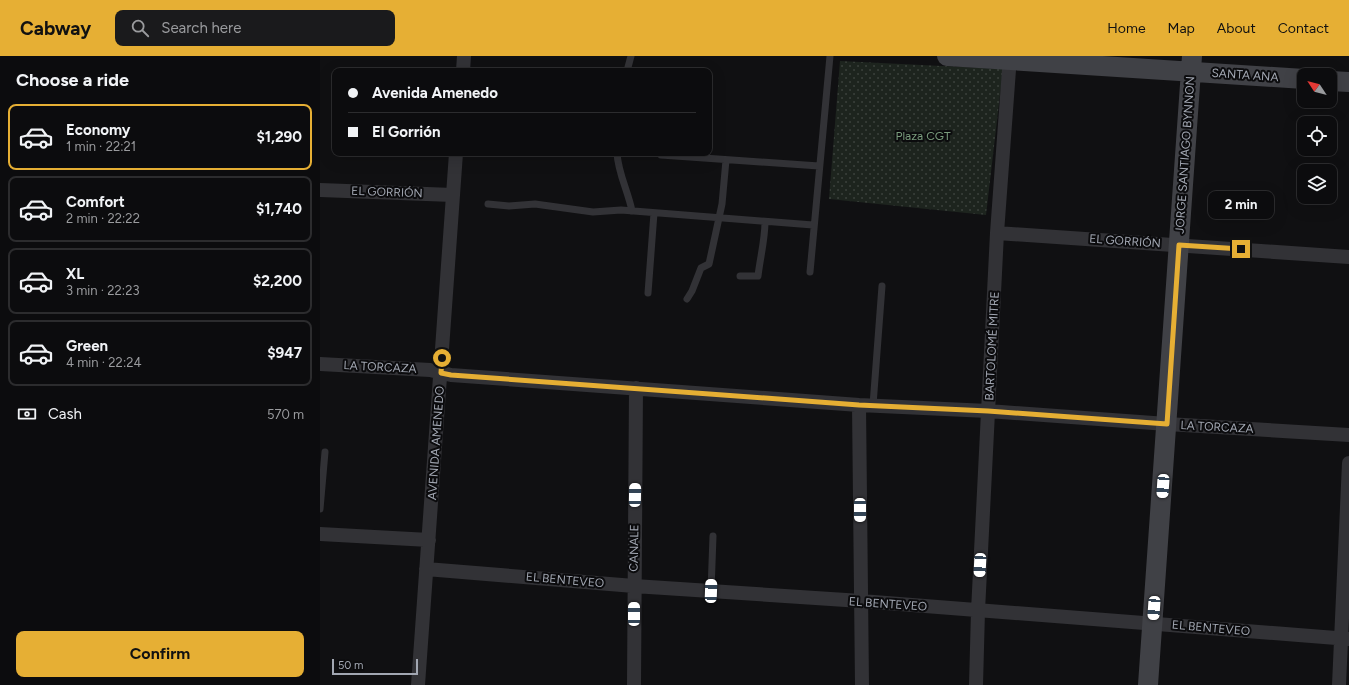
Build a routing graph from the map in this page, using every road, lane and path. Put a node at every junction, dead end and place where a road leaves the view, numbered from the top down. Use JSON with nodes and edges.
{"nodes":[{"id":1,"x":464,"y":56,"type":"edge"},
{"id":2,"x":631,"y":56,"type":"edge"},
{"id":3,"x":830,"y":56,"type":"edge"},
{"id":4,"x":947,"y":56,"type":"edge"},
{"id":5,"x":1010,"y":58,"type":"edge"},
{"id":6,"x":1191,"y":64,"type":"edge"},
{"id":7,"x":463,"y":68,"type":"edge"},
{"id":8,"x":628,"y":68,"type":"edge"},
{"id":9,"x":1297,"y":78,"type":"edge"},
{"id":10,"x":1337,"y":81,"type":"edge"},
{"id":11,"x":1349,"y":82,"type":"edge"},
{"id":12,"x":456,"y":156,"type":"edge"},
{"id":13,"x":618,"y":156,"type":"edge"},
{"id":14,"x":674,"y":156,"type":"edge"},
{"id":15,"x":726,"y":160,"type":"junction"},
{"id":16,"x":819,"y":166,"type":"junction"},
{"id":17,"x":320,"y":190,"type":"edge"},
{"id":18,"x":453,"y":195,"type":"junction"},
{"id":19,"x":488,"y":204,"type":"dead end"},
{"id":20,"x":632,"y":211,"type":"junction"},
{"id":21,"x":654,"y":213,"type":"junction"},
{"id":22,"x":719,"y":218,"type":"junction"},
{"id":23,"x":766,"y":222,"type":"junction"},
{"id":24,"x":814,"y":225,"type":"junction"},
{"id":25,"x":997,"y":232,"type":"junction"},
{"id":26,"x":1179,"y":245,"type":"junction"},
{"id":27,"x":1349,"y":257,"type":"edge"},
{"id":28,"x":810,"y":272,"type":"dead end"},
{"id":29,"x":740,"y":276,"type":"dead end"},
{"id":30,"x":882,"y":286,"type":"dead end"},
{"id":31,"x":648,"y":293,"type":"dead end"},
{"id":32,"x":687,"y":299,"type":"dead end"},
{"id":33,"x":320,"y":364,"type":"edge"},
{"id":34,"x":441,"y":373,"type":"junction"},
{"id":35,"x":636,"y":388,"type":"junction"},
{"id":36,"x":859,"y":405,"type":"junction"},
{"id":37,"x":873,"y":405,"type":"junction"},
{"id":38,"x":988,"y":411,"type":"junction"},
{"id":39,"x":1167,"y":424,"type":"junction"},
{"id":40,"x":1349,"y":435,"type":"edge"},
{"id":41,"x":325,"y":452,"type":"dead end"},
{"id":42,"x":1349,"y":464,"type":"edge"},
{"id":43,"x":320,"y":509,"type":"edge"},
{"id":44,"x":320,"y":534,"type":"edge"},
{"id":45,"x":713,"y":536,"type":"dead end"},
{"id":46,"x":429,"y":540,"type":"junction"},
{"id":47,"x":426,"y":569,"type":"junction"},
{"id":48,"x":634,"y":586,"type":"junction"},
{"id":49,"x":711,"y":591,"type":"junction"},
{"id":50,"x":861,"y":601,"type":"junction"},
{"id":51,"x":978,"y":611,"type":"junction"},
{"id":52,"x":1153,"y":624,"type":"junction"},
{"id":53,"x":1345,"y":639,"type":"edge"},
{"id":54,"x":418,"y":685,"type":"edge"},
{"id":55,"x":634,"y":685,"type":"edge"},
{"id":56,"x":862,"y":685,"type":"edge"},
{"id":57,"x":976,"y":685,"type":"edge"},
{"id":58,"x":1148,"y":685,"type":"edge"},
{"id":59,"x":1339,"y":685,"type":"edge"}],
"edges":[{"from":1,"to":7,"type":"street"},
{"from":2,"to":8,"type":"lane"},
{"from":3,"to":16,"type":"lane"},
{"from":4,"to":5,"type":"street","name":"SANTA ANA"},
{"from":5,"to":6,"type":"street","name":"SANTA ANA"},
{"from":5,"to":25,"type":"street","name":"BARTOLOMÉ MITRE"},
{"from":6,"to":9,"type":"street","name":"SANTA ANA"},
{"from":6,"to":26,"type":"street","name":"JORGE SANTIAGO BYNNON"},
{"from":10,"to":11,"type":"street"},
{"from":12,"to":18,"type":"street","name":"AVENIDA AMENEDO"},
{"from":13,"to":20,"type":"lane"},
{"from":14,"to":15,"type":"lane"},
{"from":15,"to":16,"type":"lane"},
{"from":15,"to":22,"type":"lane"},
{"from":16,"to":24,"type":"lane"},
{"from":17,"to":18,"type":"street","name":"EL GORRIÓN"},
{"from":18,"to":34,"type":"street","name":"AVENIDA AMENEDO"},
{"from":19,"to":20,"type":"lane"},
{"from":20,"to":21,"type":"lane"},
{"from":21,"to":22,"type":"lane"},
{"from":21,"to":31,"type":"lane"},
{"from":22,"to":23,"type":"lane"},
{"from":22,"to":32,"type":"lane"},
{"from":23,"to":24,"type":"lane"},
{"from":23,"to":29,"type":"lane"},
{"from":24,"to":28,"type":"lane"},
{"from":25,"to":26,"type":"street","name":"EL GORRIÓN"},
{"from":25,"to":38,"type":"street","name":"BARTOLOMÉ MITRE"},
{"from":26,"to":27,"type":"street","name":"EL GORRIÓN"},
{"from":26,"to":39,"type":"street","name":"JORGE SANTIAGO BYNNON"},
{"from":30,"to":37,"type":"lane"},
{"from":33,"to":34,"type":"street","name":"LA TORCAZA"},
{"from":34,"to":35,"type":"street","name":"LA TORCAZA"},
{"from":34,"to":46,"type":"street","name":"AVENIDA AMENEDO"},
{"from":35,"to":36,"type":"street","name":"LA TORCAZA"},
{"from":35,"to":48,"type":"street","name":"CANALE"},
{"from":36,"to":37,"type":"street","name":"LA TORCAZA"},
{"from":36,"to":50,"type":"street"},
{"from":37,"to":38,"type":"street","name":"LA TORCAZA"},
{"from":38,"to":39,"type":"street","name":"LA TORCAZA"},
{"from":38,"to":51,"type":"street","name":"BARTOLOMÉ MITRE"},
{"from":39,"to":40,"type":"street","name":"LA TORCAZA"},
{"from":39,"to":52,"type":"street","name":"JORGE SANTIAGO BYNNON"},
{"from":41,"to":43,"type":"lane"},
{"from":42,"to":53,"type":"street"},
{"from":44,"to":46,"type":"street"},
{"from":45,"to":49,"type":"lane"},
{"from":46,"to":47,"type":"street","name":"AVENIDA AMENEDO"},
{"from":47,"to":48,"type":"street","name":"EL BENTEVEO"},
{"from":47,"to":54,"type":"street","name":"AVENIDA AMENEDO"},
{"from":48,"to":49,"type":"street","name":"EL BENTEVEO"},
{"from":48,"to":55,"type":"street","name":"CANALE"},
{"from":49,"to":50,"type":"street","name":"EL BENTEVEO"},
{"from":50,"to":51,"type":"street","name":"EL BENTEVEO"},
{"from":50,"to":56,"type":"street"},
{"from":51,"to":52,"type":"street","name":"EL BENTEVEO"},
{"from":51,"to":57,"type":"street","name":"BARTOLOMÉ MITRE"},
{"from":52,"to":53,"type":"street","name":"EL BENTEVEO"},
{"from":52,"to":58,"type":"street","name":"JORGE SANTIAGO BYNNON"},
{"from":53,"to":59,"type":"street"}]}
